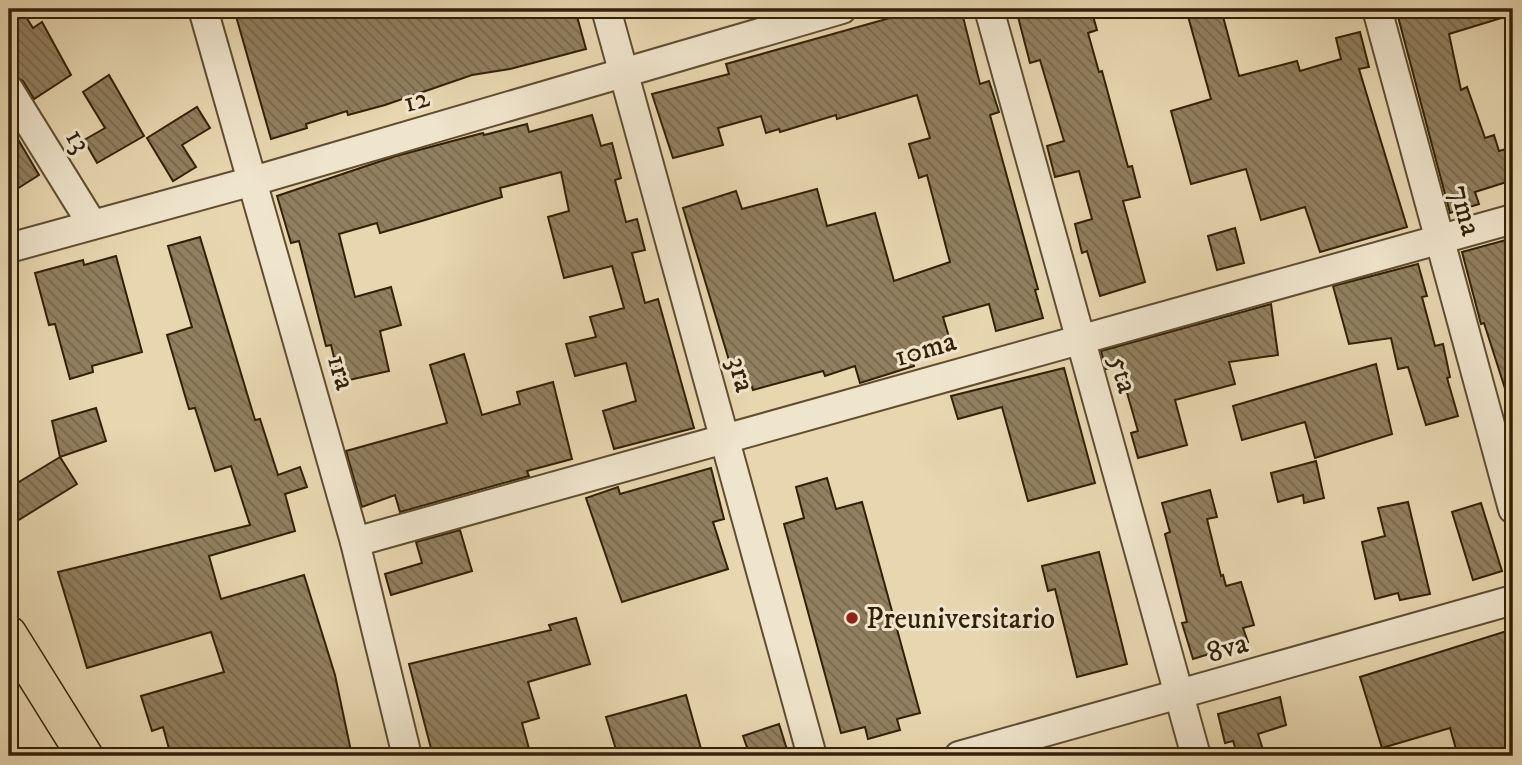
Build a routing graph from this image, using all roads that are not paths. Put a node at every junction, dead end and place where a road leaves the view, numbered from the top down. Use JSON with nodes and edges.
{"nodes":[{"id":1,"x":203,"y":9,"type":"edge"},
{"id":2,"x":606,"y":9,"type":"edge"},
{"id":3,"x":842,"y":9,"type":"edge"},
{"id":4,"x":989,"y":9,"type":"edge"},
{"id":5,"x":1377,"y":9,"type":"edge"},
{"id":6,"x":625,"y":72,"type":"junction"},
{"id":7,"x":9,"y":90,"type":"edge"},
{"id":8,"x":253,"y":181,"type":"junction"},
{"id":9,"x":1513,"y":219,"type":"edge"},
{"id":10,"x":92,"y":224,"type":"junction"},
{"id":11,"x":1440,"y":240,"type":"junction"},
{"id":12,"x":9,"y":248,"type":"edge"},
{"id":13,"x":1080,"y":340,"type":"junction"},
{"id":14,"x":725,"y":439,"type":"junction"},
{"id":15,"x":1513,"y":509,"type":"edge"},
{"id":16,"x":355,"y":542,"type":"junction"},
{"id":17,"x":1513,"y":600,"type":"edge"},
{"id":18,"x":9,"y":634,"type":"edge"},
{"id":19,"x":1180,"y":695,"type":"junction"},
{"id":20,"x":85,"y":756,"type":"edge"},
{"id":21,"x":407,"y":756,"type":"edge"},
{"id":22,"x":812,"y":756,"type":"edge"},
{"id":23,"x":959,"y":756,"type":"edge"},
{"id":24,"x":1196,"y":756,"type":"edge"}],
"edges":[{"from":1,"to":8,"type":"street","name":"1ra"},
{"from":2,"to":6,"type":"street","name":"3ra"},
{"from":3,"to":6,"type":"street","name":"12"},
{"from":4,"to":13,"type":"street","name":"5ta"},
{"from":5,"to":11,"type":"street","name":"7ma"},
{"from":6,"to":8,"type":"street","name":"12"},
{"from":6,"to":14,"type":"street","name":"3ra"},
{"from":7,"to":10,"type":"street","name":"13"},
{"from":8,"to":10,"type":"street","name":"12"},
{"from":8,"to":16,"type":"street","name":"1ra"},
{"from":9,"to":11,"type":"street","name":"10ma"},
{"from":10,"to":12,"type":"street","name":"12"},
{"from":11,"to":13,"type":"street","name":"10ma"},
{"from":11,"to":15,"type":"street","name":"7ma"},
{"from":13,"to":14,"type":"street","name":"10ma"},
{"from":13,"to":19,"type":"street","name":"5ta"},
{"from":14,"to":16,"type":"street","name":"10ma"},
{"from":14,"to":22,"type":"street","name":"3ra"},
{"from":16,"to":21,"type":"street","name":"1ra"},
{"from":17,"to":19,"type":"street","name":"8va"},
{"from":18,"to":20,"type":"main road"},
{"from":19,"to":23,"type":"street","name":"8va"},
{"from":19,"to":24,"type":"street","name":"5ta"}]}
